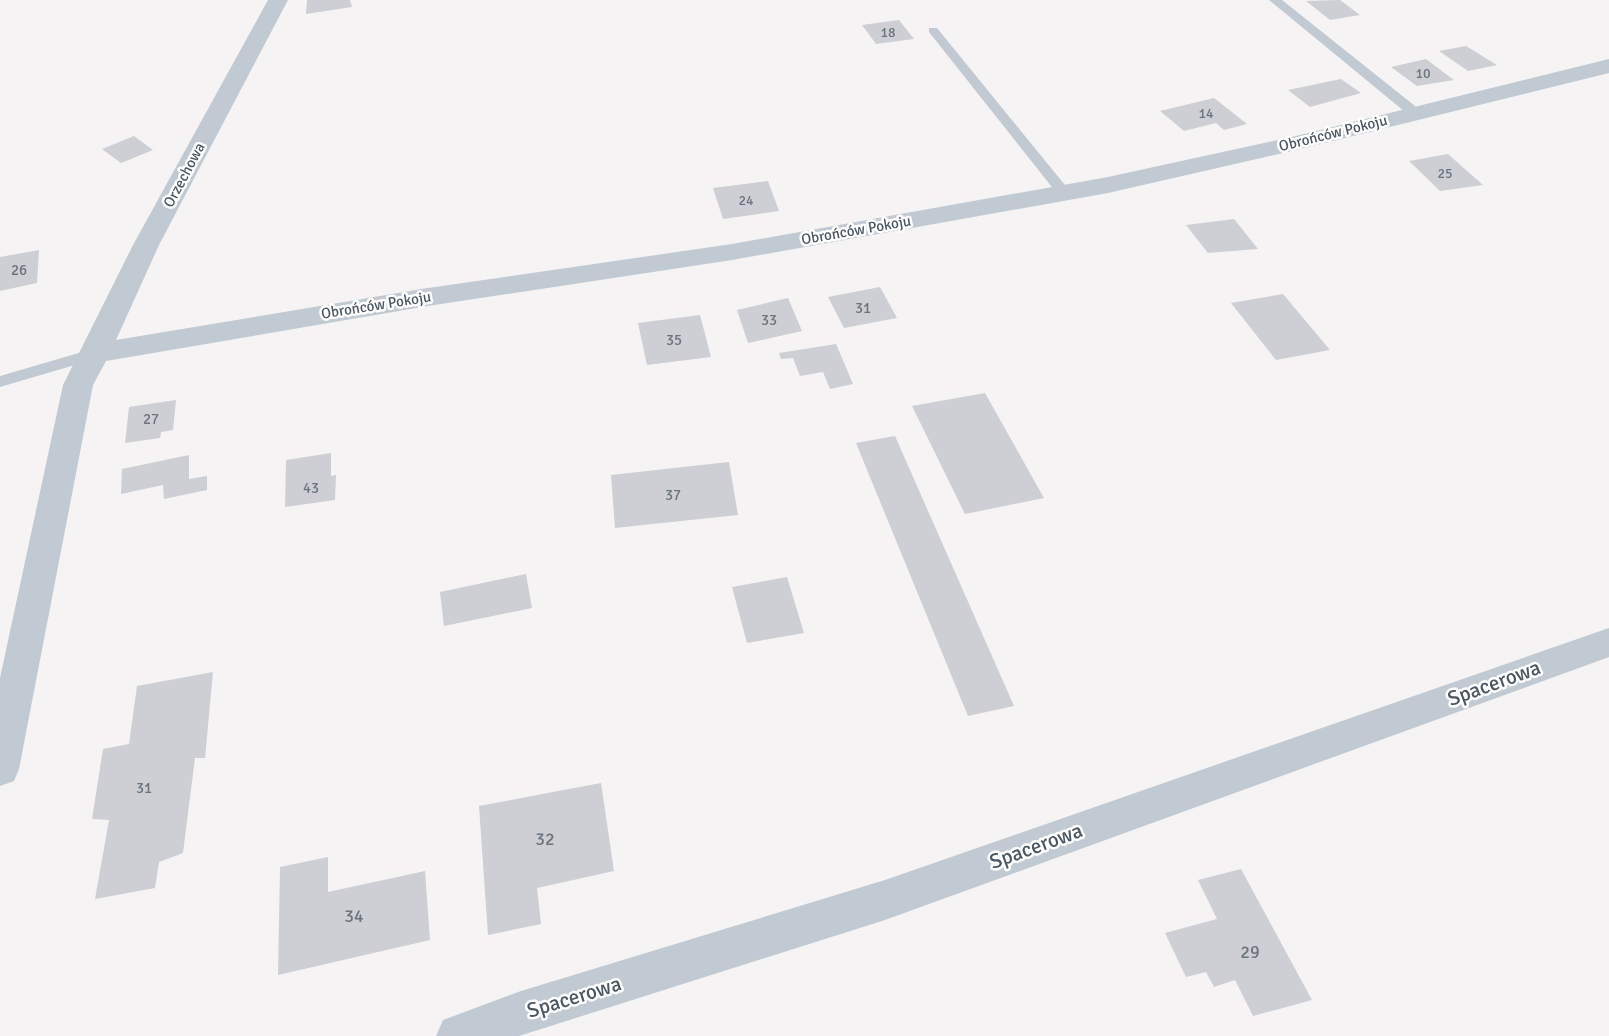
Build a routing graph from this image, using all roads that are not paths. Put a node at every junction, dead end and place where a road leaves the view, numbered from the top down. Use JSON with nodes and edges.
{"nodes":[{"id":1,"x":278,"y":0,"type":"edge"},
{"id":2,"x":1275,"y":0,"type":"edge"},
{"id":3,"x":933,"y":30,"type":"dead end"},
{"id":4,"x":1609,"y":66,"type":"edge"},
{"id":5,"x":1415,"y":114,"type":"junction"},
{"id":6,"x":1064,"y":193,"type":"junction"},
{"id":7,"x":96,"y":353,"type":"junction"},
{"id":8,"x":0,"y":382,"type":"edge"},
{"id":9,"x":1609,"y":642,"type":"edge"},
{"id":10,"x":0,"y":769,"type":"edge"},
{"id":11,"x":459,"y":1036,"type":"edge"}],
"edges":[{"from":1,"to":7,"type":"street","name":"Orzechowa"},
{"from":2,"to":5,"type":"lane"},
{"from":3,"to":6,"type":"lane"},
{"from":4,"to":5,"type":"street","name":"Obrońców Pokoju"},
{"from":5,"to":6,"type":"street","name":"Obrońców Pokoju"},
{"from":6,"to":7,"type":"street","name":"Obrońców Pokoju"},
{"from":7,"to":8,"type":"lane"},
{"from":7,"to":10,"type":"street","name":"Orzechowa"},
{"from":9,"to":11,"type":"street","name":"Spacerowa"}]}
